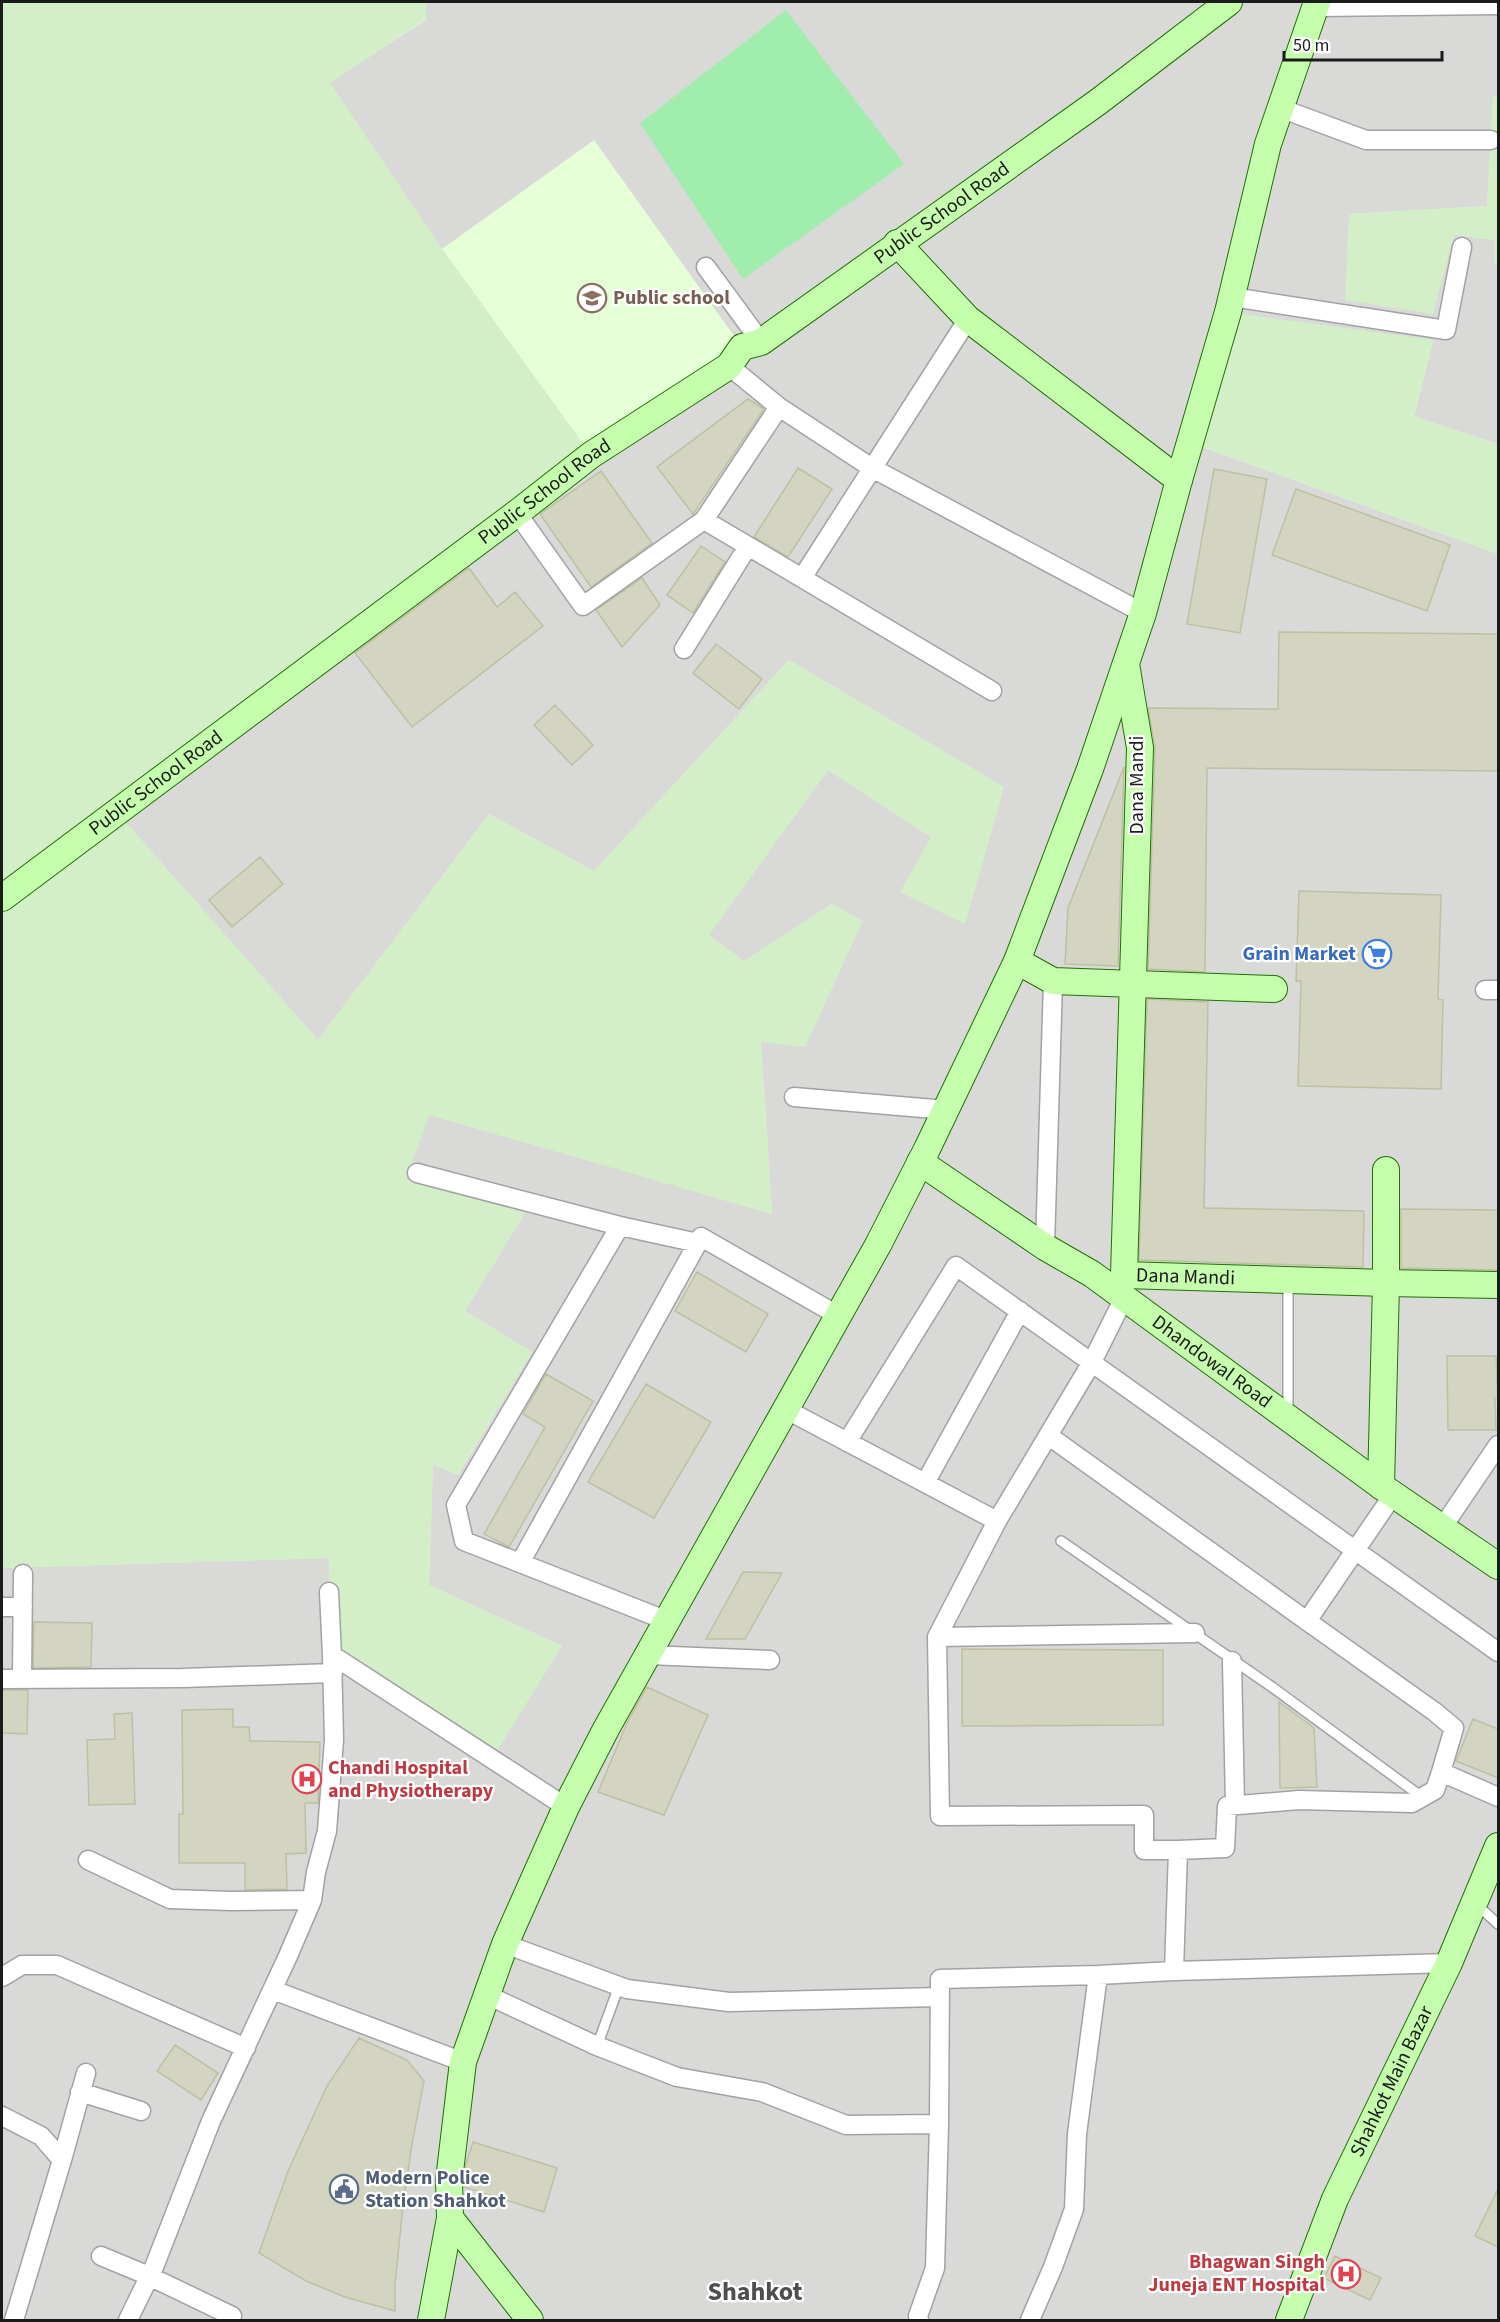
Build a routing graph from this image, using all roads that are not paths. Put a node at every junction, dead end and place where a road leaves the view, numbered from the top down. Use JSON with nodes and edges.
{"nodes":[{"id":1,"x":1317,"y":4,"type":"edge"},
{"id":2,"x":1498,"y":5,"type":"edge"},
{"id":3,"x":1222,"y":7,"type":"edge"},
{"id":4,"x":1280,"y":108,"type":"junction"},
{"id":5,"x":1491,"y":140,"type":"dead end"},
{"id":6,"x":897,"y":243,"type":"junction"},
{"id":7,"x":1462,"y":247,"type":"dead end"},
{"id":8,"x":706,"y":267,"type":"dead end"},
{"id":9,"x":1232,"y":297,"type":"junction"},
{"id":10,"x":968,"y":319,"type":"junction"},
{"id":11,"x":761,"y":342,"type":"junction"},
{"id":12,"x":729,"y":366,"type":"junction"},
{"id":13,"x":779,"y":407,"type":"junction"},
{"id":14,"x":872,"y":468,"type":"junction"},
{"id":15,"x":1179,"y":480,"type":"junction"},
{"id":16,"x":517,"y":513,"type":"junction"},
{"id":17,"x":704,"y":520,"type":"junction"},
{"id":18,"x":748,"y":546,"type":"junction"},
{"id":19,"x":802,"y":578,"type":"junction"},
{"id":20,"x":1143,"y":613,"type":"junction"},
{"id":21,"x":684,"y":649,"type":"dead end"},
{"id":22,"x":1126,"y":660,"type":"junction"},
{"id":23,"x":992,"y":691,"type":"dead end"},
{"id":24,"x":2,"y":898,"type":"edge"},
{"id":25,"x":1017,"y":961,"type":"junction"},
{"id":26,"x":1053,"y":981,"type":"junction"},
{"id":27,"x":1132,"y":984,"type":"junction"},
{"id":28,"x":1274,"y":989,"type":"dead end"},
{"id":29,"x":794,"y":1097,"type":"dead end"},
{"id":30,"x":946,"y":1110,"type":"junction"},
{"id":31,"x":920,"y":1162,"type":"junction"},
{"id":32,"x":1386,"y":1170,"type":"dead end"},
{"id":33,"x":417,"y":1173,"type":"dead end"},
{"id":34,"x":620,"y":1226,"type":"junction"},
{"id":35,"x":698,"y":1243,"type":"junction"},
{"id":36,"x":1045,"y":1247,"type":"junction"},
{"id":37,"x":1288,"y":1280,"type":"junction"},
{"id":38,"x":1386,"y":1283,"type":"junction"},
{"id":39,"x":1498,"y":1285,"type":"edge"},
{"id":40,"x":1124,"y":1286,"type":"junction"},
{"id":41,"x":1020,"y":1311,"type":"junction"},
{"id":42,"x":839,"y":1316,"type":"junction"},
{"id":43,"x":1092,"y":1362,"type":"junction"},
{"id":44,"x":787,"y":1410,"type":"junction"},
{"id":45,"x":1288,"y":1417,"type":"junction"},
{"id":46,"x":1049,"y":1436,"type":"junction"},
{"id":47,"x":847,"y":1442,"type":"junction"},
{"id":48,"x":1498,"y":1444,"type":"edge"},
{"id":49,"x":925,"y":1483,"type":"junction"},
{"id":50,"x":1387,"y":1490,"type":"junction"},
{"id":51,"x":997,"y":1521,"type":"junction"},
{"id":52,"x":1442,"y":1528,"type":"junction"},
{"id":53,"x":1061,"y":1541,"type":"dead end"},
{"id":54,"x":1355,"y":1550,"type":"junction"},
{"id":55,"x":520,"y":1563,"type":"junction"},
{"id":56,"x":1498,"y":1566,"type":"edge"},
{"id":57,"x":23,"y":1574,"type":"dead end"},
{"id":58,"x":329,"y":1592,"type":"dead end"},
{"id":59,"x":2,"y":1607,"type":"edge"},
{"id":60,"x":23,"y":1607,"type":"junction"},
{"id":61,"x":666,"y":1620,"type":"junction"},
{"id":62,"x":1307,"y":1621,"type":"junction"},
{"id":63,"x":1195,"y":1633,"type":"junction"},
{"id":64,"x":937,"y":1637,"type":"junction"},
{"id":65,"x":1498,"y":1652,"type":"edge"},
{"id":66,"x":648,"y":1655,"type":"junction"},
{"id":67,"x":770,"y":1660,"type":"dead end"},
{"id":68,"x":1232,"y":1661,"type":"junction"},
{"id":69,"x":332,"y":1664,"type":"junction"},
{"id":70,"x":2,"y":1679,"type":"edge"},
{"id":71,"x":22,"y":1679,"type":"junction"},
{"id":72,"x":1441,"y":1772,"type":"junction"},
{"id":73,"x":1422,"y":1797,"type":"junction"},
{"id":74,"x":1498,"y":1797,"type":"edge"},
{"id":75,"x":1235,"y":1805,"type":"junction"},
{"id":76,"x":566,"y":1807,"type":"junction"},
{"id":77,"x":1498,"y":1846,"type":"edge"},
{"id":78,"x":1178,"y":1850,"type":"junction"},
{"id":79,"x":88,"y":1860,"type":"dead end"},
{"id":80,"x":312,"y":1900,"type":"junction"},
{"id":81,"x":1474,"y":1903,"type":"junction"},
{"id":82,"x":1498,"y":1924,"type":"edge"},
{"id":83,"x":505,"y":1944,"type":"junction"},
{"id":84,"x":1449,"y":1963,"type":"junction"},
{"id":85,"x":1174,"y":1971,"type":"junction"},
{"id":86,"x":1098,"y":1975,"type":"junction"},
{"id":87,"x":2,"y":1977,"type":"edge"},
{"id":88,"x":619,"y":1986,"type":"junction"},
{"id":89,"x":273,"y":1990,"type":"junction"},
{"id":90,"x":487,"y":1995,"type":"junction"},
{"id":91,"x":939,"y":1997,"type":"junction"},
{"id":92,"x":597,"y":2046,"type":"junction"},
{"id":93,"x":246,"y":2048,"type":"junction"},
{"id":94,"x":463,"y":2062,"type":"junction"},
{"id":95,"x":86,"y":2073,"type":"dead end"},
{"id":96,"x":80,"y":2092,"type":"junction"},
{"id":97,"x":141,"y":2111,"type":"dead end"},
{"id":98,"x":2,"y":2116,"type":"edge"},
{"id":99,"x":939,"y":2124,"type":"junction"},
{"id":100,"x":62,"y":2160,"type":"junction"},
{"id":101,"x":450,"y":2218,"type":"junction"},
{"id":102,"x":101,"y":2256,"type":"dead end"},
{"id":103,"x":149,"y":2276,"type":"junction"},
{"id":104,"x":232,"y":2316,"type":"dead end"},
{"id":105,"x":14,"y":2320,"type":"edge"},
{"id":106,"x":128,"y":2320,"type":"edge"},
{"id":107,"x":431,"y":2320,"type":"edge"},
{"id":108,"x":530,"y":2320,"type":"edge"},
{"id":109,"x":919,"y":2320,"type":"edge"},
{"id":110,"x":1030,"y":2320,"type":"edge"},
{"id":111,"x":1289,"y":2320,"type":"edge"}],
"edges":[{"from":1,"to":2,"type":"street"},
{"from":1,"to":4,"type":"street"},
{"from":3,"to":6,"type":"street","name":"Public School Road"},
{"from":4,"to":5,"type":"street"},
{"from":4,"to":9,"type":"street"},
{"from":6,"to":10,"type":"street"},
{"from":6,"to":11,"type":"street","name":"Public School Road"},
{"from":7,"to":9,"type":"street"},
{"from":8,"to":11,"type":"street"},
{"from":9,"to":15,"type":"street"},
{"from":10,"to":14,"type":"street"},
{"from":10,"to":15,"type":"street"},
{"from":11,"to":12,"type":"street","name":"Public School Road"},
{"from":12,"to":13,"type":"street"},
{"from":12,"to":16,"type":"street","name":"Public School Road"},
{"from":13,"to":14,"type":"street"},
{"from":13,"to":17,"type":"street"},
{"from":14,"to":19,"type":"street"},
{"from":14,"to":20,"type":"street"},
{"from":15,"to":20,"type":"street"},
{"from":16,"to":17,"type":"street"},
{"from":16,"to":24,"type":"street","name":"Public School Road"},
{"from":17,"to":18,"type":"street"},
{"from":18,"to":19,"type":"street"},
{"from":18,"to":21,"type":"street"},
{"from":19,"to":23,"type":"street"},
{"from":20,"to":22,"type":"street"},
{"from":22,"to":25,"type":"street"},
{"from":22,"to":27,"type":"street","name":"Dana Mandi"},
{"from":25,"to":26,"type":"street"},
{"from":25,"to":30,"type":"street"},
{"from":26,"to":27,"type":"street"},
{"from":26,"to":36,"type":"street"},
{"from":27,"to":28,"type":"street"},
{"from":27,"to":40,"type":"street","name":"Dana Mandi"},
{"from":29,"to":30,"type":"street"},
{"from":30,"to":31,"type":"street"},
{"from":31,"to":36,"type":"street"},
{"from":31,"to":42,"type":"street"},
{"from":32,"to":38,"type":"street"},
{"from":33,"to":34,"type":"street"},
{"from":34,"to":35,"type":"street"},
{"from":34,"to":55,"type":"street"},
{"from":35,"to":42,"type":"street"},
{"from":35,"to":55,"type":"street"},
{"from":36,"to":40,"type":"street"},
{"from":37,"to":38,"type":"street","name":"Dana Mandi"},
{"from":37,"to":40,"type":"street","name":"Dana Mandi"},
{"from":37,"to":45,"type":"lane"},
{"from":38,"to":39,"type":"street"},
{"from":38,"to":50,"type":"street"},
{"from":40,"to":43,"type":"street"},
{"from":40,"to":45,"type":"street","name":"Dhandowal Road"},
{"from":41,"to":43,"type":"street"},
{"from":41,"to":47,"type":"street"},
{"from":41,"to":49,"type":"street"},
{"from":42,"to":44,"type":"street"},
{"from":43,"to":46,"type":"street"},
{"from":43,"to":54,"type":"street"},
{"from":44,"to":47,"type":"street"},
{"from":44,"to":61,"type":"street"},
{"from":45,"to":50,"type":"street","name":"Dhandowal Road"},
{"from":46,"to":51,"type":"street"},
{"from":46,"to":62,"type":"street"},
{"from":47,"to":49,"type":"street"},
{"from":48,"to":52,"type":"street"},
{"from":49,"to":51,"type":"street"},
{"from":50,"to":52,"type":"street","name":"Dhandowal Road"},
{"from":50,"to":54,"type":"street"},
{"from":51,"to":64,"type":"street"},
{"from":52,"to":56,"type":"street","name":"Dhandowal Road"},
{"from":53,"to":63,"type":"lane"},
{"from":54,"to":62,"type":"street"},
{"from":54,"to":65,"type":"street"},
{"from":55,"to":61,"type":"street"},
{"from":57,"to":60,"type":"street"},
{"from":58,"to":69,"type":"street"},
{"from":59,"to":60,"type":"street"},
{"from":60,"to":71,"type":"street"},
{"from":61,"to":66,"type":"street"},
{"from":62,"to":72,"type":"street"},
{"from":63,"to":64,"type":"street"},
{"from":63,"to":68,"type":"lane"},
{"from":64,"to":78,"type":"street"},
{"from":66,"to":67,"type":"street"},
{"from":66,"to":76,"type":"street"},
{"from":68,"to":73,"type":"lane"},
{"from":68,"to":75,"type":"street"},
{"from":69,"to":71,"type":"street"},
{"from":69,"to":76,"type":"street"},
{"from":69,"to":80,"type":"street"},
{"from":70,"to":71,"type":"street"},
{"from":72,"to":73,"type":"street"},
{"from":72,"to":74,"type":"street"},
{"from":73,"to":75,"type":"street"},
{"from":75,"to":78,"type":"street"},
{"from":76,"to":83,"type":"street"},
{"from":77,"to":81,"type":"street","name":"Shahkot Main Bazar"},
{"from":78,"to":85,"type":"street"},
{"from":79,"to":80,"type":"street"},
{"from":80,"to":89,"type":"street"},
{"from":81,"to":82,"type":"lane"},
{"from":81,"to":84,"type":"street","name":"Shahkot Main Bazar"},
{"from":83,"to":88,"type":"street"},
{"from":83,"to":90,"type":"street"},
{"from":84,"to":85,"type":"street"},
{"from":84,"to":111,"type":"street","name":"Shahkot Main Bazar"},
{"from":85,"to":86,"type":"street"},
{"from":86,"to":91,"type":"street"},
{"from":86,"to":110,"type":"street"},
{"from":87,"to":93,"type":"street"},
{"from":88,"to":91,"type":"street"},
{"from":88,"to":92,"type":"lane"},
{"from":89,"to":93,"type":"street"},
{"from":89,"to":94,"type":"street"},
{"from":90,"to":92,"type":"street"},
{"from":90,"to":94,"type":"street"},
{"from":91,"to":99,"type":"street"},
{"from":92,"to":99,"type":"street"},
{"from":93,"to":103,"type":"street"},
{"from":94,"to":101,"type":"street"},
{"from":95,"to":96,"type":"street"},
{"from":96,"to":97,"type":"street"},
{"from":96,"to":100,"type":"street"},
{"from":98,"to":100,"type":"street"},
{"from":99,"to":109,"type":"street"},
{"from":100,"to":105,"type":"street"},
{"from":101,"to":107,"type":"street"},
{"from":101,"to":108,"type":"street"},
{"from":102,"to":103,"type":"street"},
{"from":103,"to":104,"type":"street"},
{"from":103,"to":106,"type":"street"}]}
